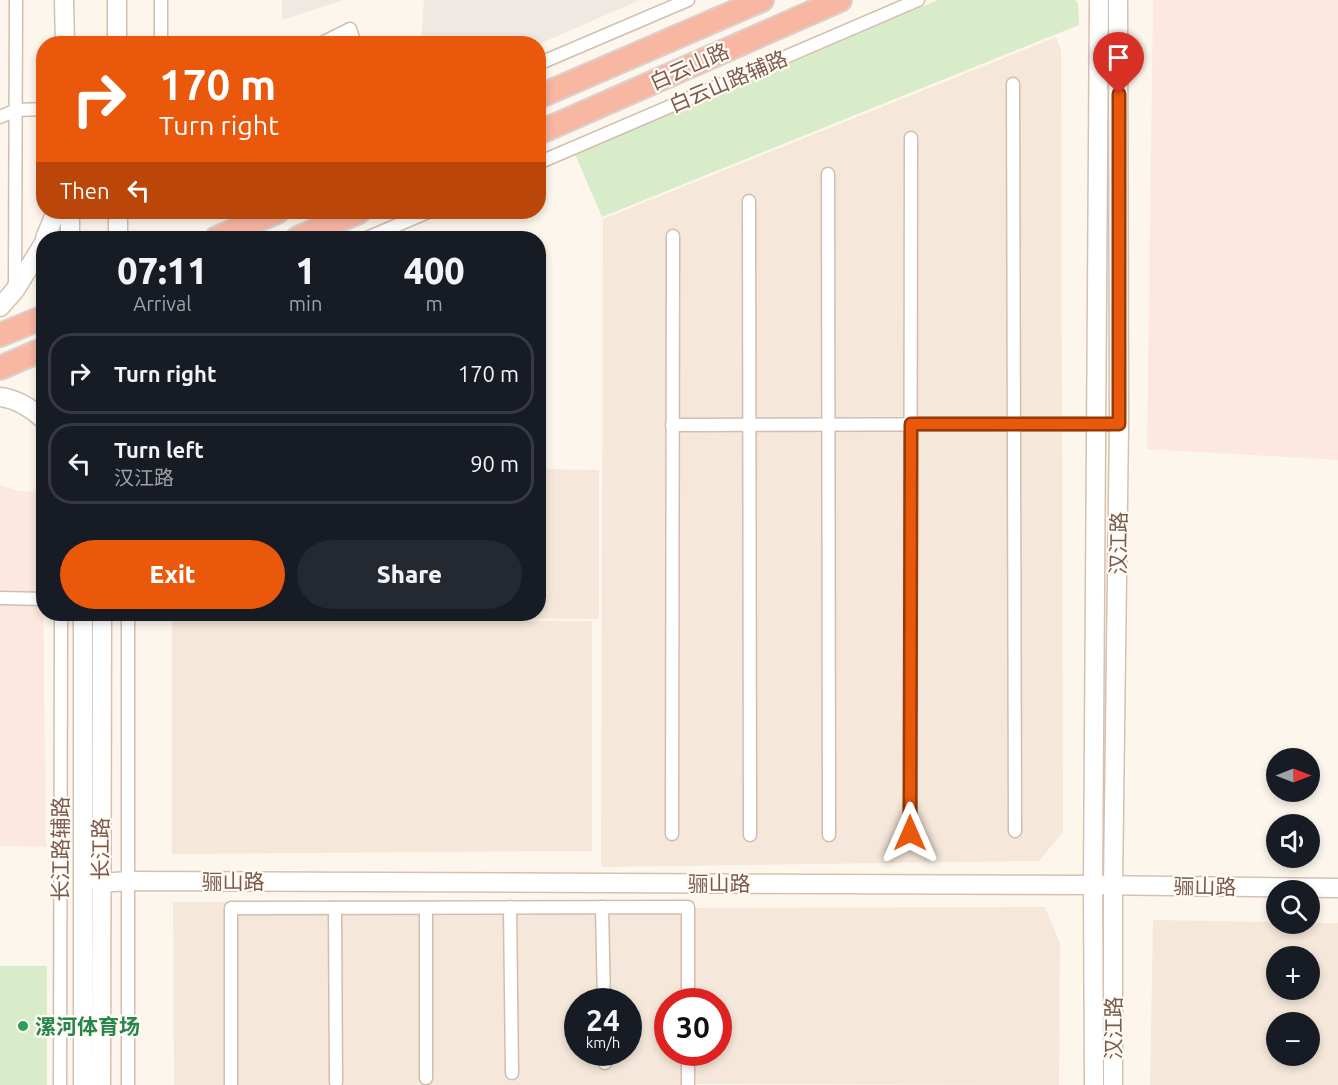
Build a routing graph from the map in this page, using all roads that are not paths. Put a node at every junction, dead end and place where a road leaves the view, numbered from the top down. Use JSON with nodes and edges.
{"nodes":[{"id":1,"x":16,"y":0,"type":"edge"},
{"id":2,"x":64,"y":0,"type":"edge"},
{"id":3,"x":117,"y":0,"type":"edge"},
{"id":4,"x":161,"y":0,"type":"edge"},
{"id":5,"x":688,"y":0,"type":"edge"},
{"id":6,"x":762,"y":0,"type":"edge"},
{"id":7,"x":840,"y":0,"type":"edge"},
{"id":8,"x":918,"y":0,"type":"edge"},
{"id":9,"x":1118,"y":0,"type":"edge"},
{"id":10,"x":1097,"y":2,"type":"edge"},
{"id":11,"x":65,"y":36,"type":"edge"},
{"id":12,"x":117,"y":36,"type":"edge"},
{"id":13,"x":161,"y":36,"type":"edge"},
{"id":14,"x":336,"y":36,"type":"edge"},
{"id":15,"x":352,"y":36,"type":"edge"},
{"id":16,"x":546,"y":61,"type":"edge"},
{"id":17,"x":1013,"y":84,"type":"dead end"},
{"id":18,"x":546,"y":94,"type":"edge"},
{"id":19,"x":36,"y":109,"type":"edge"},
{"id":20,"x":16,"y":110,"type":"junction"},
{"id":21,"x":0,"y":117,"type":"edge"},
{"id":22,"x":546,"y":129,"type":"edge"},
{"id":23,"x":911,"y":138,"type":"dead end"},
{"id":24,"x":546,"y":160,"type":"edge"},
{"id":25,"x":828,"y":174,"type":"dead end"},
{"id":26,"x":749,"y":201,"type":"dead end"},
{"id":27,"x":343,"y":219,"type":"edge"},
{"id":28,"x":412,"y":219,"type":"edge"},
{"id":29,"x":243,"y":220,"type":"edge"},
{"id":30,"x":227,"y":231,"type":"edge"},
{"id":31,"x":314,"y":231,"type":"edge"},
{"id":32,"x":384,"y":231,"type":"edge"},
{"id":33,"x":673,"y":236,"type":"dead end"},
{"id":34,"x":36,"y":256,"type":"edge"},
{"id":35,"x":15,"y":290,"type":"junction"},
{"id":36,"x":0,"y":307,"type":"edge"},
{"id":37,"x":36,"y":320,"type":"edge"},
{"id":38,"x":0,"y":335,"type":"edge"},
{"id":39,"x":36,"y":352,"type":"edge"},
{"id":40,"x":0,"y":368,"type":"edge"},
{"id":41,"x":0,"y":398,"type":"edge"},
{"id":42,"x":36,"y":413,"type":"edge"},
{"id":43,"x":750,"y":424,"type":"junction"},
{"id":44,"x":828,"y":424,"type":"junction"},
{"id":45,"x":911,"y":424,"type":"junction"},
{"id":46,"x":1014,"y":424,"type":"junction"},
{"id":47,"x":1096,"y":424,"type":"junction"},
{"id":48,"x":1119,"y":424,"type":"junction"},
{"id":49,"x":672,"y":425,"type":"junction"},
{"id":50,"x":0,"y":598,"type":"edge"},
{"id":51,"x":36,"y":599,"type":"edge"},
{"id":52,"x":60,"y":621,"type":"edge"},
{"id":53,"x":83,"y":621,"type":"edge"},
{"id":54,"x":102,"y":621,"type":"edge"},
{"id":55,"x":128,"y":621,"type":"edge"},
{"id":56,"x":1015,"y":831,"type":"dead end"},
{"id":57,"x":910,"y":833,"type":"dead end"},
{"id":58,"x":672,"y":834,"type":"dead end"},
{"id":59,"x":750,"y":835,"type":"dead end"},
{"id":60,"x":829,"y":835,"type":"dead end"},
{"id":61,"x":128,"y":881,"type":"junction"},
{"id":62,"x":100,"y":883,"type":"junction"},
{"id":63,"x":1093,"y":885,"type":"junction"},
{"id":64,"x":1113,"y":885,"type":"junction"},
{"id":65,"x":1338,"y":888,"type":"edge"},
{"id":66,"x":510,"y":907,"type":"junction"},
{"id":67,"x":602,"y":907,"type":"junction"},
{"id":68,"x":336,"y":908,"type":"junction"},
{"id":69,"x":426,"y":908,"type":"junction"},
{"id":70,"x":604,"y":988,"type":"edge"},
{"id":71,"x":688,"y":988,"type":"edge"},
{"id":72,"x":688,"y":1066,"type":"edge"},
{"id":73,"x":512,"y":1073,"type":"dead end"},
{"id":74,"x":426,"y":1078,"type":"dead end"},
{"id":75,"x":336,"y":1082,"type":"dead end"},
{"id":76,"x":60,"y":1085,"type":"edge"},
{"id":77,"x":83,"y":1085,"type":"edge"},
{"id":78,"x":100,"y":1085,"type":"edge"},
{"id":79,"x":128,"y":1085,"type":"edge"},
{"id":80,"x":231,"y":1085,"type":"edge"},
{"id":81,"x":688,"y":1085,"type":"edge"},
{"id":82,"x":1094,"y":1085,"type":"edge"},
{"id":83,"x":1113,"y":1085,"type":"edge"}],
"edges":[{"from":1,"to":20,"type":"street"},
{"from":2,"to":11,"type":"street"},
{"from":3,"to":12,"type":"street"},
{"from":4,"to":13,"type":"street"},
{"from":5,"to":16,"type":"street"},
{"from":6,"to":18,"type":"highway","name":"白云山路"},
{"from":7,"to":22,"type":"highway","name":"白云山路"},
{"from":8,"to":24,"type":"street","name":"白云山路辅路"},
{"from":9,"to":48,"type":"street","name":"汉江路"},
{"from":10,"to":47,"type":"street","name":"汉江路"},
{"from":14,"to":15,"type":"street"},
{"from":17,"to":46,"type":"street"},
{"from":19,"to":20,"type":"street"},
{"from":20,"to":21,"type":"street"},
{"from":20,"to":35,"type":"street"},
{"from":23,"to":45,"type":"street"},
{"from":25,"to":44,"type":"street"},
{"from":26,"to":43,"type":"street"},
{"from":27,"to":31,"type":"highway"},
{"from":28,"to":32,"type":"street"},
{"from":29,"to":30,"type":"highway"},
{"from":33,"to":49,"type":"street"},
{"from":34,"to":35,"type":"street"},
{"from":35,"to":36,"type":"street"},
{"from":37,"to":38,"type":"highway"},
{"from":39,"to":40,"type":"highway"},
{"from":41,"to":42,"type":"street"},
{"from":43,"to":44,"type":"street"},
{"from":43,"to":49,"type":"street"},
{"from":43,"to":59,"type":"street"},
{"from":44,"to":45,"type":"street"},
{"from":44,"to":60,"type":"street"},
{"from":45,"to":46,"type":"street"},
{"from":45,"to":57,"type":"street"},
{"from":46,"to":47,"type":"street"},
{"from":46,"to":56,"type":"street"},
{"from":47,"to":48,"type":"street"},
{"from":47,"to":63,"type":"street","name":"汉江路"},
{"from":48,"to":64,"type":"street","name":"汉江路"},
{"from":49,"to":58,"type":"street"},
{"from":50,"to":51,"type":"street"},
{"from":52,"to":76,"type":"street","name":"长江路辅路"},
{"from":53,"to":77,"type":"street","name":"长江路"},
{"from":54,"to":62,"type":"street","name":"长江路"},
{"from":55,"to":61,"type":"street"},
{"from":61,"to":62,"type":"street","name":"骊山路"},
{"from":61,"to":63,"type":"street","name":"骊山路"},
{"from":61,"to":79,"type":"street"},
{"from":62,"to":78,"type":"street","name":"长江路"},
{"from":63,"to":64,"type":"street","name":"骊山路"},
{"from":63,"to":82,"type":"street","name":"汉江路"},
{"from":64,"to":65,"type":"street","name":"骊山路"},
{"from":64,"to":83,"type":"street","name":"汉江路"},
{"from":66,"to":67,"type":"street"},
{"from":66,"to":69,"type":"street"},
{"from":66,"to":73,"type":"street"},
{"from":67,"to":70,"type":"street"},
{"from":67,"to":71,"type":"street"},
{"from":68,"to":69,"type":"street"},
{"from":68,"to":75,"type":"street"},
{"from":68,"to":80,"type":"street"},
{"from":69,"to":74,"type":"street"},
{"from":72,"to":81,"type":"street"}]}
